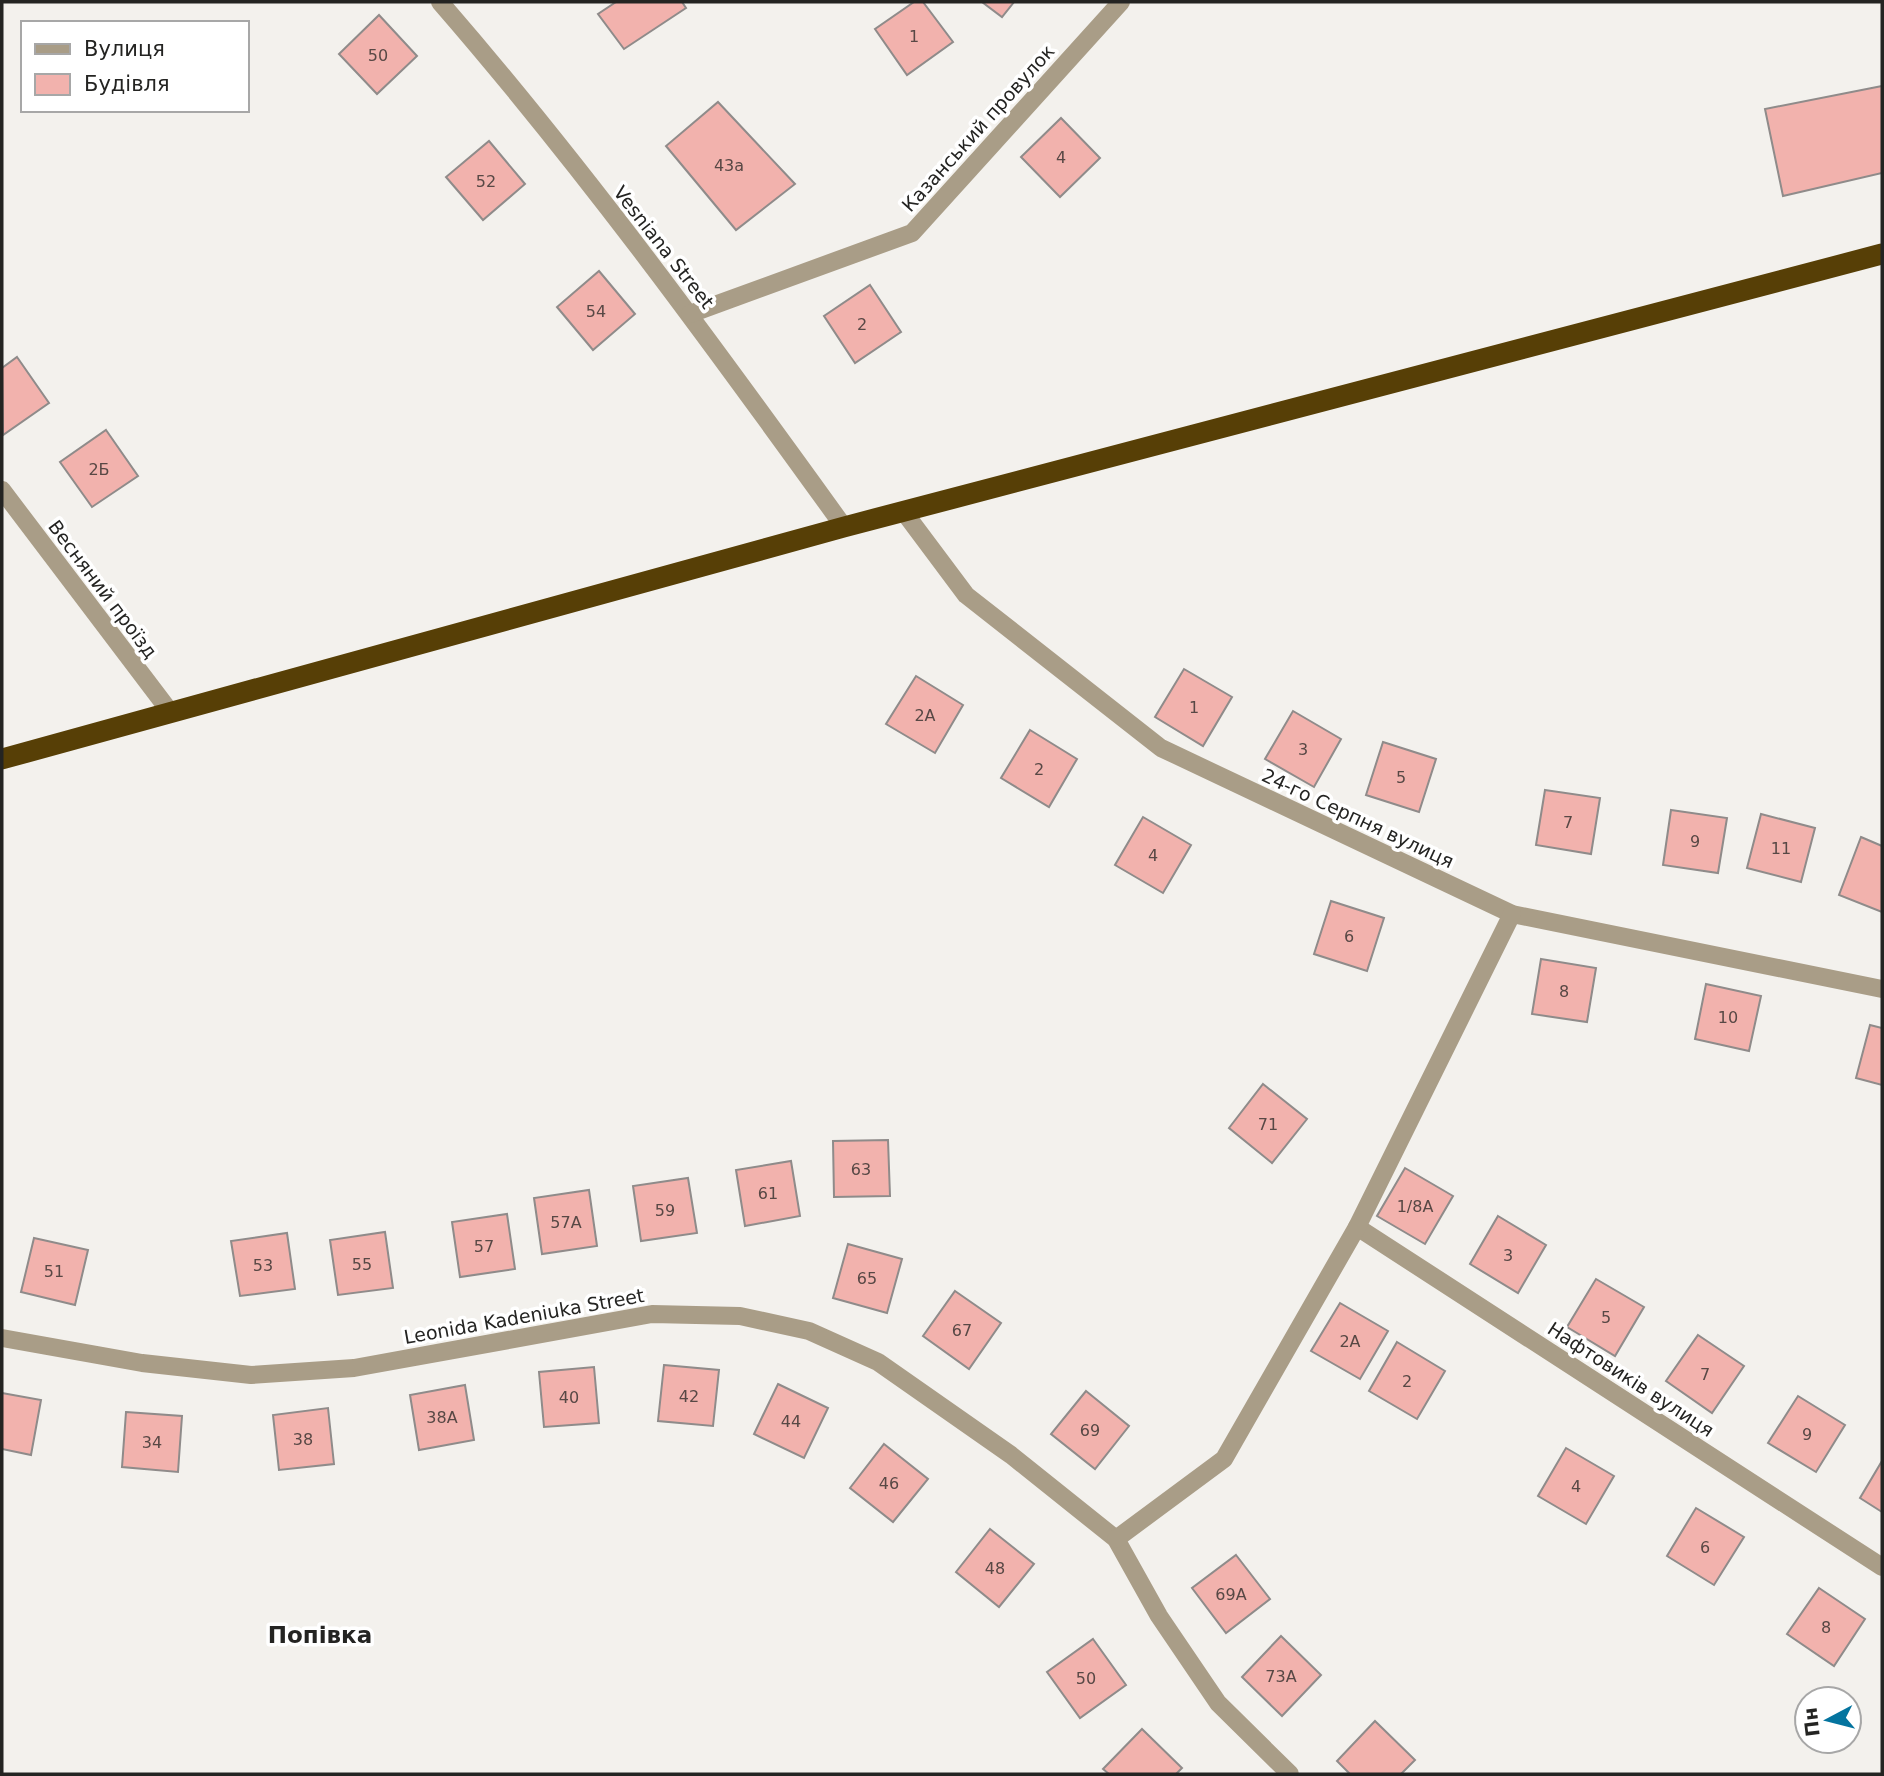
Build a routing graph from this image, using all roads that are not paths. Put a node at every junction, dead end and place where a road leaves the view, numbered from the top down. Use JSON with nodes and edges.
{"nodes":[{"id":1,"x":440,"y":2,"type":"edge"},
{"id":2,"x":1121,"y":2,"type":"edge"},
{"id":3,"x":1882,"y":254,"type":"edge"},
{"id":4,"x":690,"y":314,"type":"junction"},
{"id":5,"x":2,"y":490,"type":"edge"},
{"id":6,"x":904,"y":512,"type":"junction"},
{"id":7,"x":844,"y":527,"type":"junction"},
{"id":8,"x":170,"y":713,"type":"junction"},
{"id":9,"x":2,"y":759,"type":"edge"},
{"id":10,"x":1512,"y":914,"type":"junction"},
{"id":11,"x":1882,"y":989,"type":"edge"},
{"id":12,"x":1357,"y":1227,"type":"junction"},
{"id":13,"x":2,"y":1338,"type":"edge"},
{"id":14,"x":1116,"y":1539,"type":"junction"},
{"id":15,"x":1882,"y":1567,"type":"edge"},
{"id":16,"x":1290,"y":1774,"type":"edge"}],
"edges":[{"from":1,"to":4,"type":"street","name":"Vesniana Street"},
{"from":2,"to":4,"type":"street","name":"Казанський провулок"},
{"from":3,"to":6,"type":"highway"},
{"from":4,"to":7,"type":"street","name":"Vesniana Street"},
{"from":5,"to":8,"type":"street","name":"Весняний проїзд"},
{"from":6,"to":7,"type":"highway"},
{"from":6,"to":10,"type":"street","name":"24-го Серпня вулиця"},
{"from":7,"to":8,"type":"highway"},
{"from":8,"to":9,"type":"highway"},
{"from":10,"to":11,"type":"street","name":"24-го Серпня вулиця"},
{"from":10,"to":12,"type":"street"},
{"from":12,"to":14,"type":"street"},
{"from":12,"to":15,"type":"street","name":"Нафтовиків вулиця"},
{"from":13,"to":14,"type":"street","name":"Leonida Kadeniuka Street"},
{"from":14,"to":16,"type":"street","name":"Leonida Kadeniuka Street"}]}
